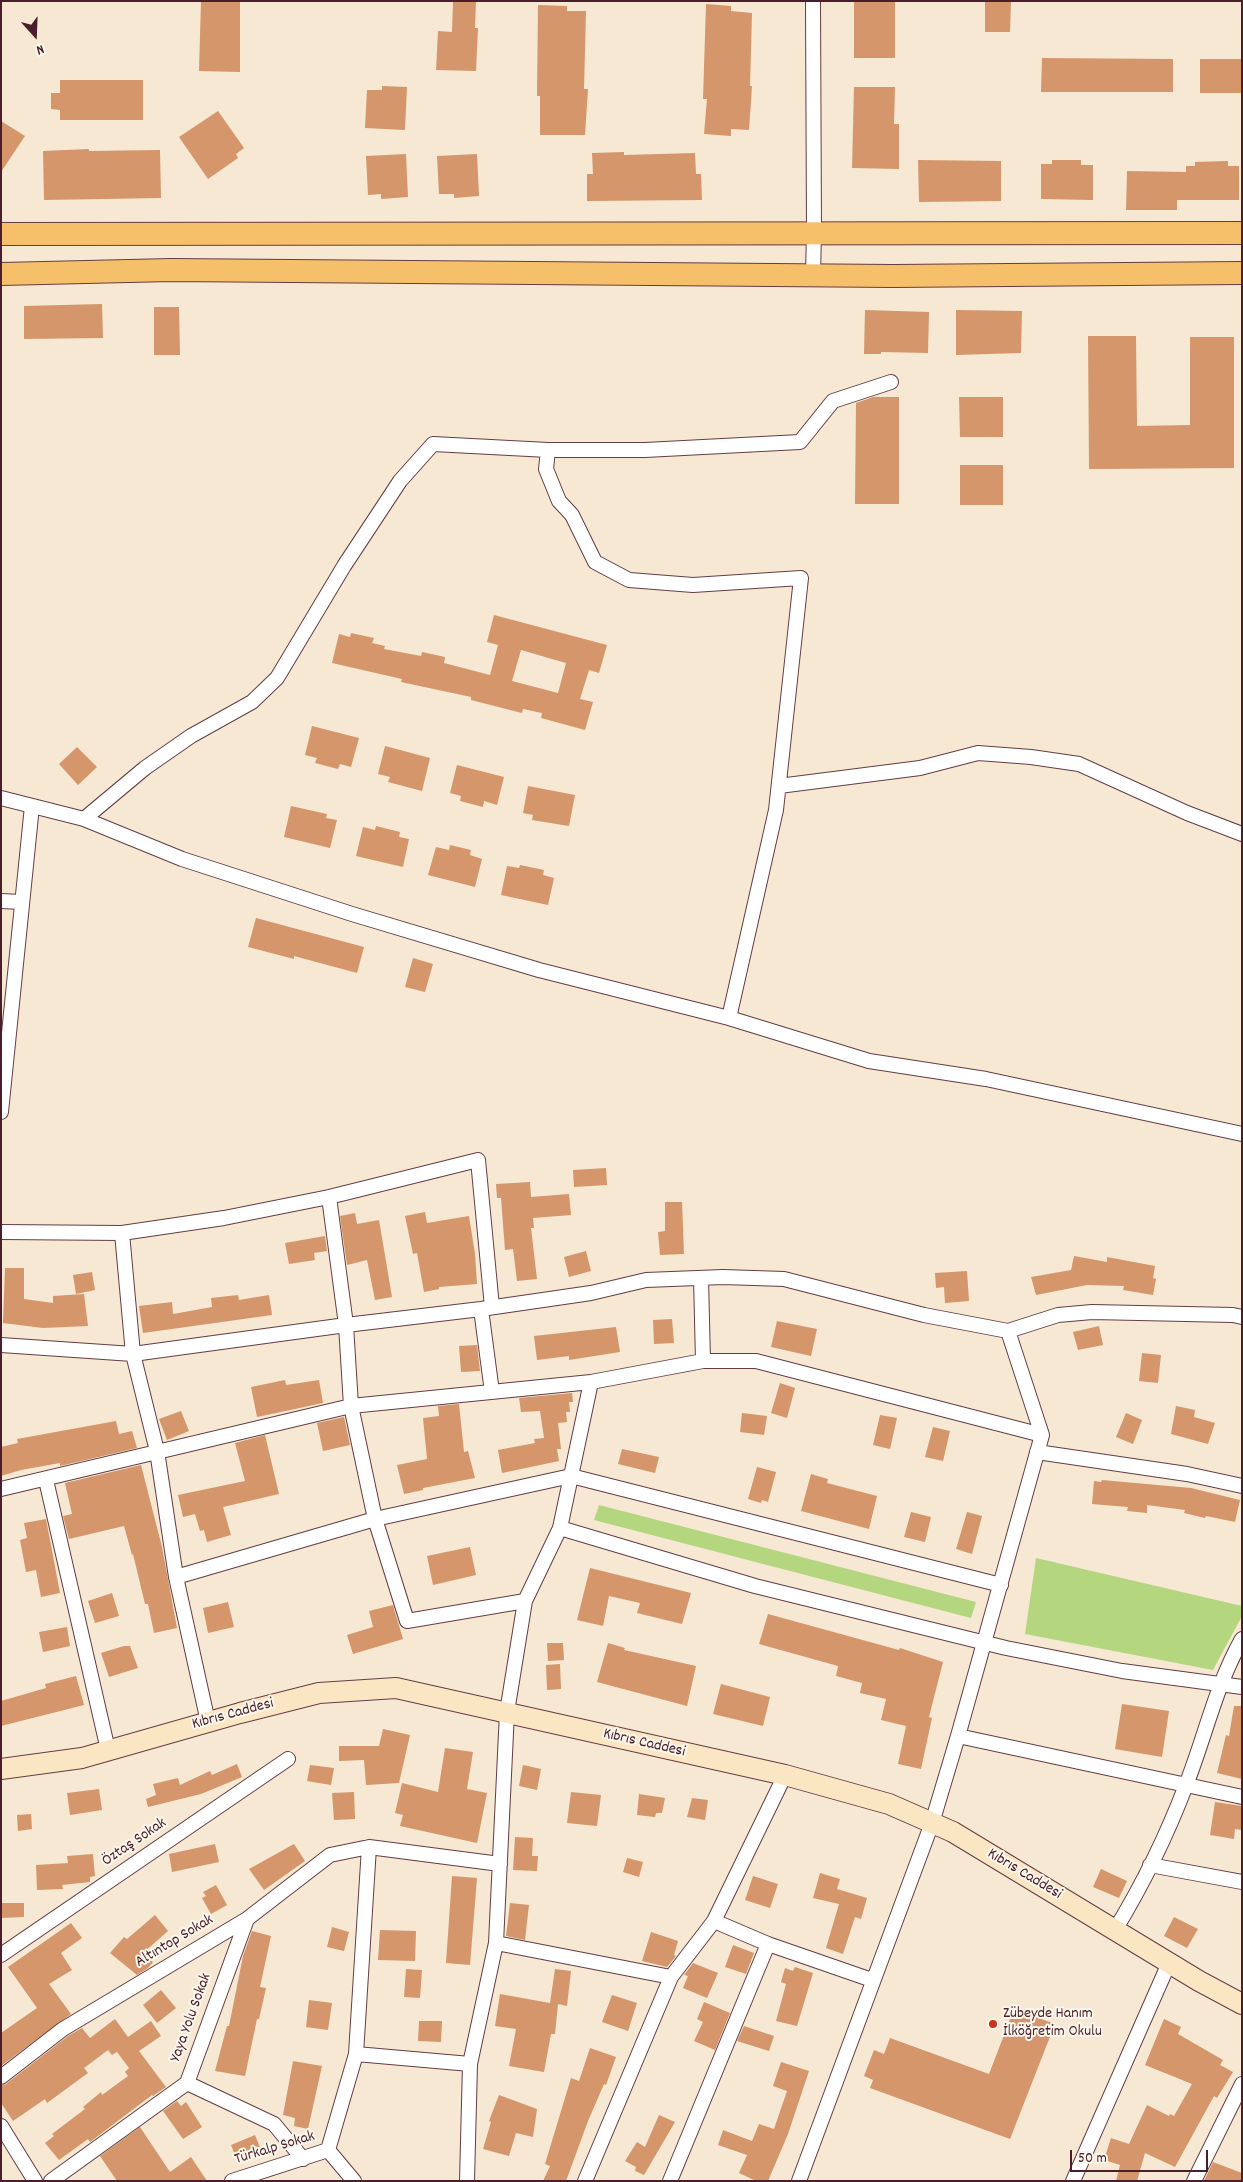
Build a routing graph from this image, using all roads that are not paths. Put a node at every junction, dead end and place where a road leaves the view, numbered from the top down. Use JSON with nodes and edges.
{"nodes":[{"id":1,"x":813,"y":1,"type":"edge"},
{"id":2,"x":814,"y":232,"type":"junction"},
{"id":3,"x":1242,"y":233,"type":"edge"},
{"id":4,"x":1,"y":234,"type":"edge"},
{"id":5,"x":1242,"y":273,"type":"edge"},
{"id":6,"x":1,"y":274,"type":"edge"},
{"id":7,"x":813,"y":275,"type":"junction"},
{"id":8,"x":891,"y":382,"type":"dead end"},
{"id":9,"x":548,"y":450,"type":"junction"},
{"id":10,"x":779,"y":786,"type":"junction"},
{"id":11,"x":1,"y":798,"type":"edge"},
{"id":12,"x":32,"y":806,"type":"junction"},
{"id":13,"x":84,"y":819,"type":"junction"},
{"id":14,"x":1242,"y":834,"type":"edge"},
{"id":15,"x":1,"y":901,"type":"edge"},
{"id":16,"x":21,"y":902,"type":"junction"},
{"id":17,"x":5,"y":1015,"type":"edge"},
{"id":18,"x":729,"y":1018,"type":"junction"},
{"id":19,"x":1,"y":1112,"type":"edge"},
{"id":20,"x":1242,"y":1134,"type":"edge"},
{"id":21,"x":329,"y":1196,"type":"junction"},
{"id":22,"x":1,"y":1232,"type":"edge"},
{"id":23,"x":122,"y":1232,"type":"junction"},
{"id":24,"x":701,"y":1278,"type":"junction"},
{"id":25,"x":486,"y":1308,"type":"junction"},
{"id":26,"x":1242,"y":1317,"type":"edge"},
{"id":27,"x":346,"y":1325,"type":"junction"},
{"id":28,"x":1008,"y":1331,"type":"junction"},
{"id":29,"x":1,"y":1345,"type":"edge"},
{"id":30,"x":133,"y":1354,"type":"junction"},
{"id":31,"x":702,"y":1361,"type":"junction"},
{"id":32,"x":591,"y":1382,"type":"junction"},
{"id":33,"x":492,"y":1392,"type":"junction"},
{"id":34,"x":351,"y":1406,"type":"junction"},
{"id":35,"x":1042,"y":1435,"type":"junction"},
{"id":36,"x":157,"y":1451,"type":"junction"},
{"id":37,"x":1037,"y":1452,"type":"junction"},
{"id":38,"x":571,"y":1476,"type":"junction"},
{"id":39,"x":46,"y":1480,"type":"junction"},
{"id":40,"x":1242,"y":1486,"type":"edge"},
{"id":41,"x":1,"y":1489,"type":"edge"},
{"id":42,"x":375,"y":1519,"type":"junction"},
{"id":43,"x":560,"y":1528,"type":"junction"},
{"id":44,"x":176,"y":1577,"type":"junction"},
{"id":45,"x":1001,"y":1586,"type":"junction"},
{"id":46,"x":525,"y":1601,"type":"junction"},
{"id":47,"x":1242,"y":1639,"type":"edge"},
{"id":48,"x":984,"y":1642,"type":"junction"},
{"id":49,"x":1221,"y":1684,"type":"junction"},
{"id":50,"x":1242,"y":1687,"type":"edge"},
{"id":51,"x":507,"y":1712,"type":"junction"},
{"id":52,"x":208,"y":1722,"type":"junction"},
{"id":53,"x":958,"y":1736,"type":"junction"},
{"id":54,"x":108,"y":1750,"type":"junction"},
{"id":55,"x":288,"y":1759,"type":"dead end"},
{"id":56,"x":1,"y":1769,"type":"edge"},
{"id":57,"x":785,"y":1775,"type":"junction"},
{"id":58,"x":1186,"y":1786,"type":"junction"},
{"id":59,"x":1242,"y":1797,"type":"edge"},
{"id":60,"x":932,"y":1823,"type":"junction"},
{"id":61,"x":369,"y":1847,"type":"junction"},
{"id":62,"x":500,"y":1864,"type":"junction"},
{"id":63,"x":1150,"y":1865,"type":"junction"},
{"id":64,"x":1242,"y":1882,"type":"edge"},
{"id":65,"x":246,"y":1919,"type":"junction"},
{"id":66,"x":714,"y":1921,"type":"junction"},
{"id":67,"x":1115,"y":1930,"type":"junction"},
{"id":68,"x":496,"y":1943,"type":"junction"},
{"id":69,"x":768,"y":1944,"type":"junction"},
{"id":70,"x":1,"y":1955,"type":"edge"},
{"id":71,"x":1169,"y":1963,"type":"junction"},
{"id":72,"x":671,"y":1977,"type":"junction"},
{"id":73,"x":872,"y":1980,"type":"junction"},
{"id":74,"x":1242,"y":2004,"type":"edge"},
{"id":75,"x":356,"y":2054,"type":"junction"},
{"id":76,"x":470,"y":2064,"type":"junction"},
{"id":77,"x":1,"y":2076,"type":"edge"},
{"id":78,"x":188,"y":2083,"type":"junction"},
{"id":79,"x":1242,"y":2084,"type":"edge"},
{"id":80,"x":1,"y":2126,"type":"edge"},
{"id":81,"x":328,"y":2150,"type":"junction"},
{"id":82,"x":303,"y":2159,"type":"junction"},
{"id":83,"x":35,"y":2181,"type":"edge"},
{"id":84,"x":51,"y":2181,"type":"edge"},
{"id":85,"x":232,"y":2181,"type":"edge"},
{"id":86,"x":354,"y":2181,"type":"edge"},
{"id":87,"x":466,"y":2181,"type":"edge"},
{"id":88,"x":585,"y":2181,"type":"edge"},
{"id":89,"x":670,"y":2181,"type":"edge"},
{"id":90,"x":799,"y":2181,"type":"edge"},
{"id":91,"x":1073,"y":2181,"type":"edge"},
{"id":92,"x":1194,"y":2181,"type":"edge"}],
"edges":[{"from":1,"to":2,"type":"street"},
{"from":2,"to":3,"type":"main road"},
{"from":2,"to":4,"type":"main road"},
{"from":2,"to":7,"type":"street"},
{"from":5,"to":7,"type":"main road"},
{"from":6,"to":7,"type":"main road"},
{"from":8,"to":9,"type":"street"},
{"from":9,"to":10,"type":"street"},
{"from":9,"to":13,"type":"street"},
{"from":10,"to":14,"type":"street"},
{"from":10,"to":18,"type":"street"},
{"from":11,"to":12,"type":"street"},
{"from":12,"to":13,"type":"street"},
{"from":12,"to":16,"type":"street"},
{"from":13,"to":18,"type":"street"},
{"from":15,"to":16,"type":"street"},
{"from":16,"to":17,"type":"street"},
{"from":17,"to":19,"type":"street"},
{"from":18,"to":20,"type":"street"},
{"from":21,"to":23,"type":"street"},
{"from":21,"to":25,"type":"street"},
{"from":21,"to":27,"type":"street"},
{"from":22,"to":23,"type":"street"},
{"from":23,"to":30,"type":"street"},
{"from":24,"to":25,"type":"street"},
{"from":24,"to":28,"type":"street"},
{"from":24,"to":31,"type":"street"},
{"from":25,"to":27,"type":"street"},
{"from":25,"to":33,"type":"street"},
{"from":26,"to":28,"type":"street"},
{"from":27,"to":30,"type":"street"},
{"from":27,"to":34,"type":"street"},
{"from":28,"to":35,"type":"street"},
{"from":29,"to":30,"type":"street"},
{"from":30,"to":36,"type":"street"},
{"from":31,"to":32,"type":"street"},
{"from":31,"to":35,"type":"street"},
{"from":32,"to":33,"type":"street"},
{"from":32,"to":38,"type":"street"},
{"from":33,"to":34,"type":"street"},
{"from":34,"to":36,"type":"street"},
{"from":34,"to":42,"type":"street"},
{"from":35,"to":37,"type":"street"},
{"from":36,"to":39,"type":"street"},
{"from":36,"to":44,"type":"street"},
{"from":37,"to":40,"type":"street"},
{"from":37,"to":45,"type":"street"},
{"from":38,"to":42,"type":"street"},
{"from":38,"to":43,"type":"street"},
{"from":38,"to":45,"type":"street"},
{"from":39,"to":41,"type":"street"},
{"from":39,"to":54,"type":"street"},
{"from":42,"to":44,"type":"street"},
{"from":42,"to":46,"type":"street"},
{"from":43,"to":46,"type":"street"},
{"from":43,"to":48,"type":"street"},
{"from":44,"to":52,"type":"street"},
{"from":45,"to":48,"type":"street"},
{"from":46,"to":51,"type":"street"},
{"from":47,"to":49,"type":"street"},
{"from":48,"to":49,"type":"street"},
{"from":48,"to":53,"type":"street"},
{"from":49,"to":50,"type":"street"},
{"from":49,"to":58,"type":"street"},
{"from":51,"to":52,"type":"main road","name":"Kıbrıs Caddesi"},
{"from":51,"to":57,"type":"main road","name":"Kıbrıs Caddesi"},
{"from":51,"to":62,"type":"street"},
{"from":52,"to":54,"type":"main road","name":"Kıbrıs Caddesi"},
{"from":53,"to":58,"type":"street"},
{"from":53,"to":60,"type":"street"},
{"from":54,"to":56,"type":"main road","name":"Kıbrıs Caddesi"},
{"from":55,"to":70,"type":"street","name":"Öztaş Sokak"},
{"from":57,"to":60,"type":"main road","name":"Kıbrıs Caddesi"},
{"from":57,"to":66,"type":"street"},
{"from":58,"to":59,"type":"street"},
{"from":58,"to":63,"type":"street"},
{"from":60,"to":67,"type":"main road","name":"Kıbrıs Caddesi"},
{"from":60,"to":73,"type":"street"},
{"from":61,"to":62,"type":"street","name":"Altıntop Sokak"},
{"from":61,"to":65,"type":"street","name":"Altıntop Sokak"},
{"from":61,"to":75,"type":"street"},
{"from":62,"to":68,"type":"street"},
{"from":63,"to":64,"type":"street"},
{"from":63,"to":67,"type":"street"},
{"from":65,"to":77,"type":"street","name":"Altıntop Sokak"},
{"from":65,"to":78,"type":"street","name":"Yaya Yolu Sokak"},
{"from":66,"to":69,"type":"street"},
{"from":66,"to":72,"type":"street"},
{"from":67,"to":71,"type":"main road","name":"Kıbrıs Caddesi"},
{"from":68,"to":72,"type":"street"},
{"from":68,"to":76,"type":"street"},
{"from":69,"to":73,"type":"street"},
{"from":69,"to":89,"type":"street"},
{"from":71,"to":74,"type":"main road","name":"Kıbrıs Caddesi"},
{"from":71,"to":91,"type":"street"},
{"from":72,"to":88,"type":"street"},
{"from":73,"to":90,"type":"street"},
{"from":75,"to":76,"type":"street"},
{"from":75,"to":81,"type":"street"},
{"from":76,"to":87,"type":"street"},
{"from":78,"to":82,"type":"street"},
{"from":78,"to":84,"type":"street","name":"Yaya Yolu Sokak"},
{"from":79,"to":92,"type":"street"},
{"from":80,"to":83,"type":"street"},
{"from":81,"to":82,"type":"street","name":"Türkalp Sokak"},
{"from":81,"to":86,"type":"street"},
{"from":82,"to":85,"type":"street","name":"Türkalp Sokak"}]}
